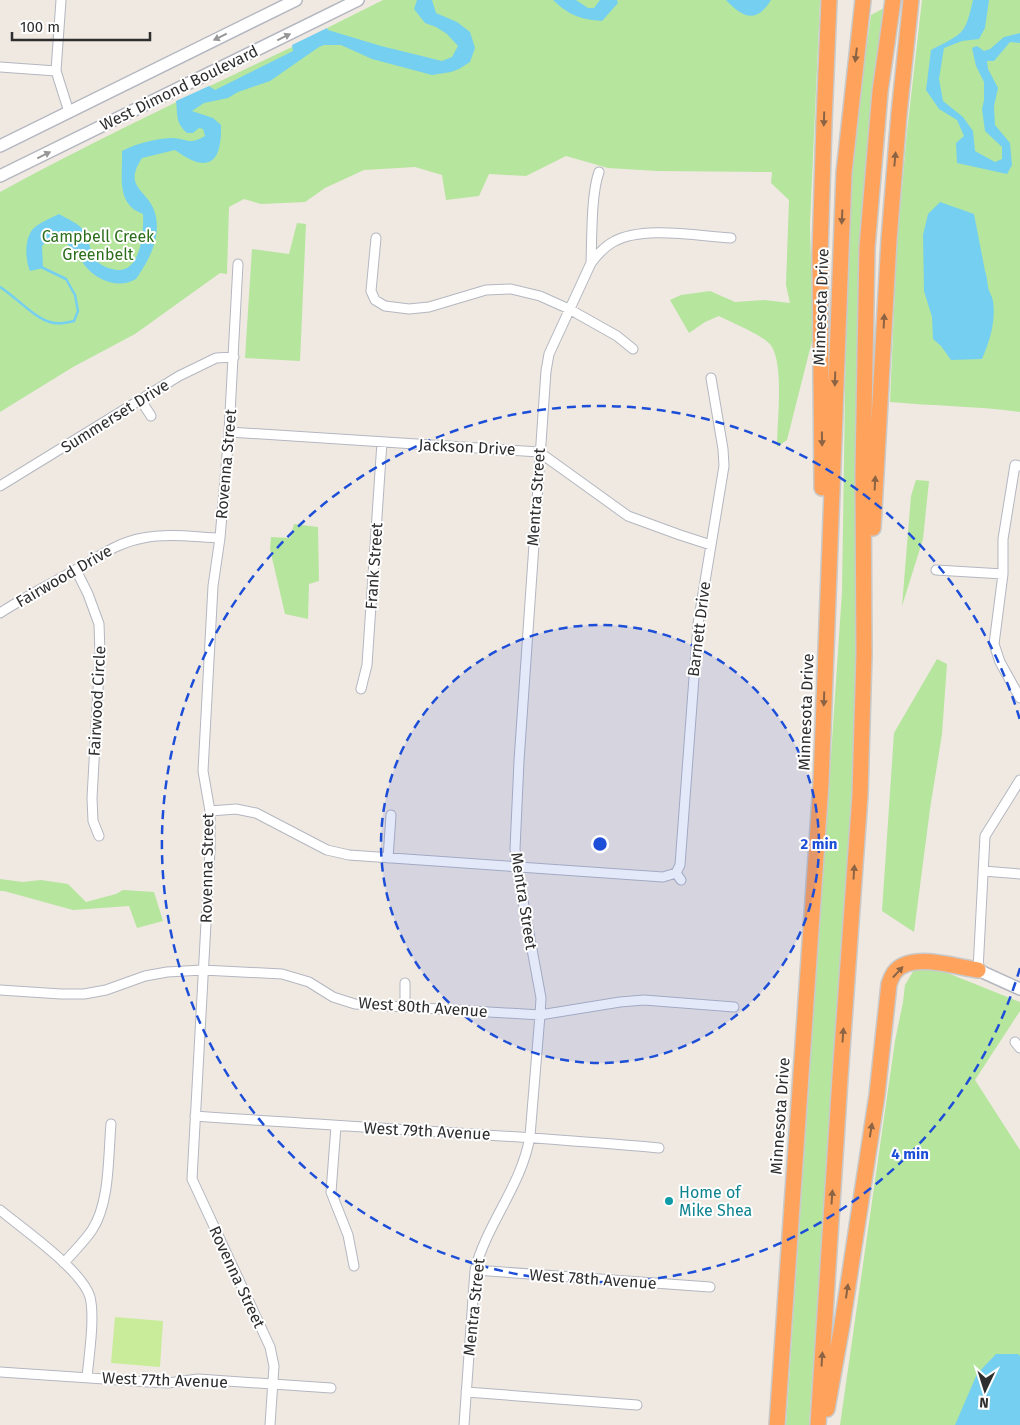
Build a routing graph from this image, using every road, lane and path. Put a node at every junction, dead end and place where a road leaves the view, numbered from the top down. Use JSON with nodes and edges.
{"nodes":[{"id":1,"x":61,"y":0,"type":"edge"},
{"id":2,"x":296,"y":0,"type":"edge"},
{"id":3,"x":358,"y":0,"type":"edge"},
{"id":4,"x":829,"y":0,"type":"edge"},
{"id":5,"x":863,"y":3,"type":"edge"},
{"id":6,"x":893,"y":4,"type":"edge"},
{"id":7,"x":910,"y":7,"type":"edge"},
{"id":8,"x":0,"y":67,"type":"edge"},
{"id":9,"x":56,"y":71,"type":"junction"},
{"id":10,"x":69,"y":112,"type":"junction"},
{"id":11,"x":0,"y":146,"type":"edge"},
{"id":12,"x":599,"y":172,"type":"dead end"},
{"id":13,"x":0,"y":176,"type":"edge"},
{"id":14,"x":376,"y":238,"type":"dead end"},
{"id":15,"x":731,"y":238,"type":"dead end"},
{"id":16,"x":591,"y":263,"type":"junction"},
{"id":17,"x":238,"y":264,"type":"dead end"},
{"id":18,"x":570,"y":309,"type":"junction"},
{"id":19,"x":633,"y":349,"type":"dead end"},
{"id":20,"x":234,"y":356,"type":"junction"},
{"id":21,"x":711,"y":378,"type":"dead end"},
{"id":22,"x":140,"y":399,"type":"junction"},
{"id":23,"x":151,"y":416,"type":"dead end"},
{"id":24,"x":229,"y":432,"type":"junction"},
{"id":25,"x":382,"y":442,"type":"junction"},
{"id":26,"x":539,"y":452,"type":"junction"},
{"id":27,"x":1020,"y":466,"type":"edge"},
{"id":28,"x":0,"y":486,"type":"edge"},
{"id":29,"x":220,"y":538,"type":"junction"},
{"id":30,"x":710,"y":545,"type":"junction"},
{"id":31,"x":76,"y":570,"type":"junction"},
{"id":32,"x":936,"y":570,"type":"dead end"},
{"id":33,"x":1004,"y":574,"type":"junction"},
{"id":34,"x":0,"y":613,"type":"edge"},
{"id":35,"x":864,"y":654,"type":"junction"},
{"id":36,"x":825,"y":672,"type":"junction"},
{"id":37,"x":362,"y":688,"type":"dead end"},
{"id":38,"x":1020,"y":698,"type":"edge"},
{"id":39,"x":1020,"y":780,"type":"edge"},
{"id":40,"x":210,"y":811,"type":"junction"},
{"id":41,"x":391,"y":815,"type":"dead end"},
{"id":42,"x":99,"y":836,"type":"dead end"},
{"id":43,"x":388,"y":858,"type":"junction"},
{"id":44,"x":517,"y":868,"type":"junction"},
{"id":45,"x":983,"y":871,"type":"junction"},
{"id":46,"x":1020,"y":874,"type":"edge"},
{"id":47,"x":203,"y":970,"type":"junction"},
{"id":48,"x":978,"y":970,"type":"junction"},
{"id":49,"x":405,"y":983,"type":"dead end"},
{"id":50,"x":1020,"y":989,"type":"edge"},
{"id":51,"x":0,"y":990,"type":"edge"},
{"id":52,"x":405,"y":1007,"type":"junction"},
{"id":53,"x":734,"y":1007,"type":"dead end"},
{"id":54,"x":540,"y":1015,"type":"junction"},
{"id":55,"x":195,"y":1116,"type":"junction"},
{"id":56,"x":111,"y":1124,"type":"dead end"},
{"id":57,"x":336,"y":1126,"type":"junction"},
{"id":58,"x":530,"y":1136,"type":"junction"},
{"id":59,"x":659,"y":1148,"type":"dead end"},
{"id":60,"x":0,"y":1210,"type":"edge"},
{"id":61,"x":64,"y":1263,"type":"junction"},
{"id":62,"x":354,"y":1266,"type":"dead end"},
{"id":63,"x":475,"y":1270,"type":"junction"},
{"id":64,"x":710,"y":1287,"type":"dead end"},
{"id":65,"x":0,"y":1372,"type":"edge"},
{"id":66,"x":87,"y":1377,"type":"junction"},
{"id":67,"x":273,"y":1384,"type":"junction"},
{"id":68,"x":331,"y":1388,"type":"dead end"},
{"id":69,"x":466,"y":1392,"type":"junction"},
{"id":70,"x":636,"y":1404,"type":"dead end"},
{"id":71,"x":270,"y":1425,"type":"edge"},
{"id":72,"x":464,"y":1425,"type":"edge"},
{"id":73,"x":777,"y":1425,"type":"edge"},
{"id":74,"x":818,"y":1425,"type":"edge"},
{"id":75,"x":824,"y":1425,"type":"edge"}],
"edges":[{"from":1,"to":9,"type":"street"},
{"from":2,"to":10,"type":"main road","name":"West Dimond Boulevard","one_way":true},
{"from":13,"to":3,"type":"main road","name":"West Dimond Boulevard","one_way":true},
{"from":4,"to":36,"type":"highway","one_way":true},
{"from":5,"to":36,"type":"highway","name":"Minnesota Drive","one_way":true},
{"from":6,"to":35,"type":"highway"},
{"from":35,"to":7,"type":"highway","one_way":true},
{"from":8,"to":9,"type":"street"},
{"from":9,"to":10,"type":"street"},
{"from":10,"to":11,"type":"main road","name":"West Dimond Boulevard"},
{"from":12,"to":16,"type":"street"},
{"from":14,"to":18,"type":"street"},
{"from":15,"to":16,"type":"street"},
{"from":16,"to":18,"type":"street","name":"Mentra Street"},
{"from":17,"to":20,"type":"street","name":"Rovenna Street"},
{"from":18,"to":19,"type":"street"},
{"from":18,"to":26,"type":"street","name":"Mentra Street"},
{"from":20,"to":22,"type":"street","name":"Summerset Drive"},
{"from":20,"to":24,"type":"street","name":"Rovenna Street"},
{"from":21,"to":30,"type":"street","name":"Barnett Drive"},
{"from":22,"to":23,"type":"street"},
{"from":22,"to":28,"type":"street","name":"Summerset Drive"},
{"from":24,"to":25,"type":"street","name":"Jackson Drive"},
{"from":24,"to":29,"type":"street","name":"Rovenna Street"},
{"from":25,"to":26,"type":"street","name":"Jackson Drive"},
{"from":25,"to":37,"type":"street","name":"Frank Street"},
{"from":26,"to":30,"type":"street","name":"Jackson Drive"},
{"from":26,"to":44,"type":"street","name":"Mentra Street"},
{"from":27,"to":33,"type":"street"},
{"from":29,"to":31,"type":"street","name":"Fairwood Drive"},
{"from":29,"to":40,"type":"street","name":"Rovenna Street"},
{"from":30,"to":44,"type":"street","name":"Barnett Drive"},
{"from":31,"to":34,"type":"street","name":"Fairwood Drive"},
{"from":31,"to":42,"type":"street","name":"Fairwood Circle"},
{"from":32,"to":33,"type":"street"},
{"from":33,"to":38,"type":"street"},
{"from":74,"to":35,"type":"highway","one_way":true},
{"from":36,"to":73,"type":"highway","name":"Minnesota Drive","one_way":true},
{"from":39,"to":45,"type":"street"},
{"from":40,"to":43,"type":"street"},
{"from":40,"to":47,"type":"street","name":"Rovenna Street"},
{"from":41,"to":43,"type":"street"},
{"from":43,"to":44,"type":"street"},
{"from":44,"to":54,"type":"street","name":"Mentra Street"},
{"from":45,"to":46,"type":"street"},
{"from":45,"to":48,"type":"street"},
{"from":47,"to":51,"type":"street","name":"West 80th Avenue"},
{"from":47,"to":52,"type":"street","name":"West 80th Avenue"},
{"from":47,"to":55,"type":"street","name":"Rovenna Street"},
{"from":48,"to":50,"type":"main road"},
{"from":75,"to":48,"type":"highway","one_way":true},
{"from":49,"to":52,"type":"street"},
{"from":52,"to":54,"type":"street","name":"West 80th Avenue"},
{"from":53,"to":54,"type":"street","name":"West 80th Avenue"},
{"from":54,"to":58,"type":"street","name":"Mentra Street"},
{"from":55,"to":57,"type":"street","name":"West 79th Avenue"},
{"from":55,"to":67,"type":"street","name":"Rovenna Street"},
{"from":56,"to":61,"type":"street"},
{"from":57,"to":58,"type":"street","name":"West 79th Avenue"},
{"from":57,"to":62,"type":"street"},
{"from":58,"to":59,"type":"street","name":"West 79th Avenue"},
{"from":58,"to":63,"type":"street","name":"Mentra Street"},
{"from":60,"to":61,"type":"street"},
{"from":61,"to":66,"type":"street"},
{"from":63,"to":64,"type":"street","name":"West 78th Avenue"},
{"from":63,"to":69,"type":"street","name":"Mentra Street"},
{"from":65,"to":66,"type":"street","name":"West 77th Avenue"},
{"from":66,"to":67,"type":"street","name":"West 77th Avenue"},
{"from":67,"to":68,"type":"street","name":"West 77th Avenue"},
{"from":67,"to":71,"type":"street","name":"Rovenna Street"},
{"from":69,"to":70,"type":"street"},
{"from":69,"to":72,"type":"street","name":"Mentra Street"}]}
